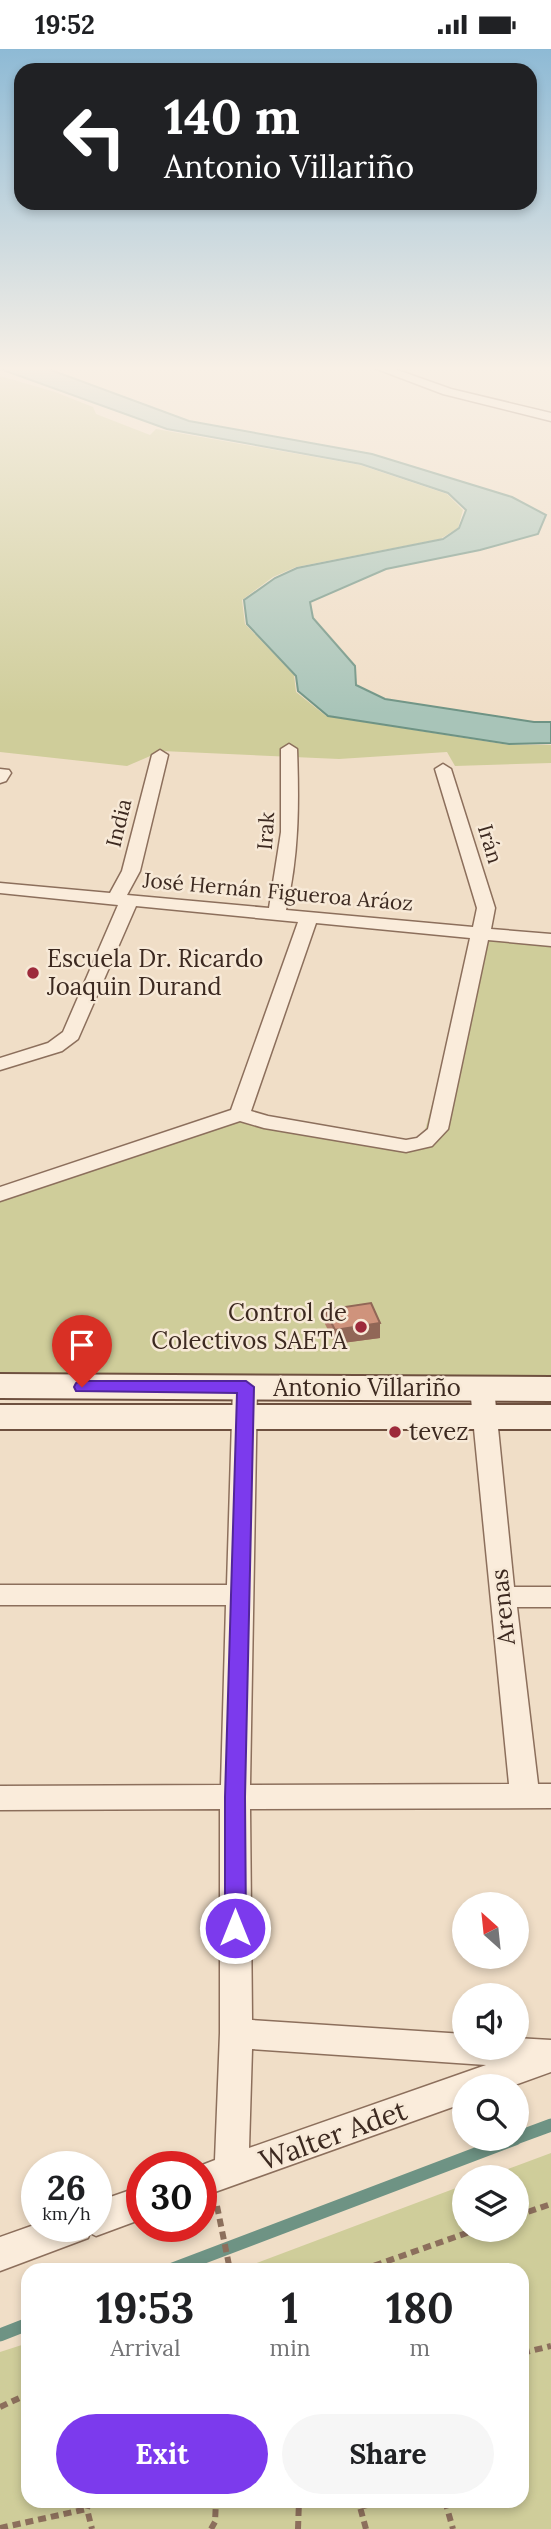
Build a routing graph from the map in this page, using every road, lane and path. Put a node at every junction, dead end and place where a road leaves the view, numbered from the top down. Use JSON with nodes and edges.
{"nodes":[{"id":1,"x":289,"y":749,"type":"dead end"},
{"id":2,"x":160,"y":755,"type":"dead end"},
{"id":3,"x":443,"y":769,"type":"dead end"},
{"id":4,"x":0,"y":888,"type":"edge"},
{"id":5,"x":122,"y":900,"type":"junction"},
{"id":6,"x":276,"y":914,"type":"junction"},
{"id":7,"x":309,"y":917,"type":"junction"},
{"id":8,"x":479,"y":933,"type":"junction"},
{"id":9,"x":549,"y":941,"type":"edge"},
{"id":10,"x":0,"y":1064,"type":"edge"},
{"id":11,"x":240,"y":1114,"type":"junction"},
{"id":12,"x":0,"y":1194,"type":"edge"},
{"id":13,"x":0,"y":1386,"type":"edge"},
{"id":14,"x":551,"y":1389,"type":"edge"},
{"id":15,"x":245,"y":1403,"type":"junction"},
{"id":16,"x":483,"y":1403,"type":"junction"},
{"id":17,"x":0,"y":1417,"type":"edge"},
{"id":18,"x":551,"y":1417,"type":"edge"},
{"id":19,"x":0,"y":1595,"type":"edge"},
{"id":20,"x":239,"y":1595,"type":"junction"},
{"id":21,"x":502,"y":1597,"type":"junction"},
{"id":22,"x":551,"y":1597,"type":"edge"},
{"id":23,"x":538,"y":1796,"type":"edge"},
{"id":24,"x":235,"y":1797,"type":"junction"},
{"id":25,"x":0,"y":1798,"type":"edge"},
{"id":26,"x":236,"y":2033,"type":"junction"},
{"id":27,"x":551,"y":2056,"type":"edge"},
{"id":28,"x":502,"y":2074,"type":"edge"},
{"id":29,"x":452,"y":2092,"type":"edge"},
{"id":30,"x":217,"y":2169,"type":"edge"},
{"id":31,"x":217,"y":2176,"type":"edge"},
{"id":32,"x":551,"y":2204,"type":"edge"},
{"id":33,"x":529,"y":2212,"type":"edge"},
{"id":34,"x":221,"y":2223,"type":"dead end"},
{"id":35,"x":452,"y":2238,"type":"edge"},
{"id":36,"x":33,"y":2242,"type":"edge"},
{"id":37,"x":0,"y":2254,"type":"edge"},
{"id":38,"x":229,"y":2263,"type":"edge"},
{"id":39,"x":382,"y":2263,"type":"edge"},
{"id":40,"x":551,"y":2346,"type":"edge"},
{"id":41,"x":529,"y":2351,"type":"edge"},
{"id":42,"x":21,"y":2398,"type":"edge"},
{"id":43,"x":0,"y":2407,"type":"edge"},
{"id":44,"x":77,"y":2508,"type":"edge"},
{"id":45,"x":88,"y":2508,"type":"edge"},
{"id":46,"x":216,"y":2508,"type":"edge"},
{"id":47,"x":299,"y":2508,"type":"edge"},
{"id":48,"x":360,"y":2508,"type":"edge"},
{"id":49,"x":447,"y":2508,"type":"edge"},
{"id":50,"x":0,"y":2528,"type":"edge"},
{"id":51,"x":92,"y":2529,"type":"edge"},
{"id":52,"x":211,"y":2529,"type":"edge"},
{"id":53,"x":298,"y":2529,"type":"edge"},
{"id":54,"x":366,"y":2529,"type":"edge"},
{"id":55,"x":453,"y":2529,"type":"edge"}],
"edges":[{"from":1,"to":6,"type":"street","name":"Irak"},
{"from":2,"to":5,"type":"street","name":"India"},
{"from":3,"to":8,"type":"street","name":"Irán"},
{"from":4,"to":5,"type":"street","name":"José Hernán Figueroa Aráoz"},
{"from":5,"to":6,"type":"street","name":"José Hernán Figueroa Aráoz"},
{"from":5,"to":10,"type":"street","name":"India"},
{"from":6,"to":7,"type":"street","name":"José Hernán Figueroa Aráoz"},
{"from":7,"to":8,"type":"street","name":"José Hernán Figueroa Aráoz"},
{"from":7,"to":11,"type":"street"},
{"from":8,"to":9,"type":"street","name":"José Hernán Figueroa Aráoz"},
{"from":8,"to":11,"type":"street","name":"Irán"},
{"from":11,"to":12,"type":"street"},
{"from":13,"to":15,"type":"street","name":"Antonio Villariño"},
{"from":14,"to":16,"type":"street"},
{"from":15,"to":16,"type":"street","name":"Antonio Villariño"},
{"from":15,"to":17,"type":"street","name":"Antonio Villariño"},
{"from":15,"to":20,"type":"street"},
{"from":16,"to":18,"type":"street"},
{"from":16,"to":21,"type":"street","name":"Arenas"},
{"from":19,"to":20,"type":"street"},
{"from":20,"to":24,"type":"street"},
{"from":21,"to":22,"type":"street"},
{"from":21,"to":23,"type":"street","name":"Arenas"},
{"from":23,"to":24,"type":"street"},
{"from":24,"to":25,"type":"street"},
{"from":24,"to":26,"type":"street"},
{"from":26,"to":27,"type":"street"},
{"from":26,"to":30,"type":"street"},
{"from":27,"to":28,"type":"street"},
{"from":29,"to":31,"type":"street","name":"Walter Adet"},
{"from":32,"to":33,"type":"path"},
{"from":34,"to":38,"type":"path"},
{"from":35,"to":39,"type":"path"},
{"from":36,"to":37,"type":"street"},
{"from":40,"to":41,"type":"path"},
{"from":42,"to":43,"type":"path"},
{"from":44,"to":50,"type":"path"},
{"from":45,"to":51,"type":"path"},
{"from":46,"to":52,"type":"path"},
{"from":47,"to":53,"type":"path"},
{"from":48,"to":54,"type":"path"},
{"from":49,"to":55,"type":"path"}]}
